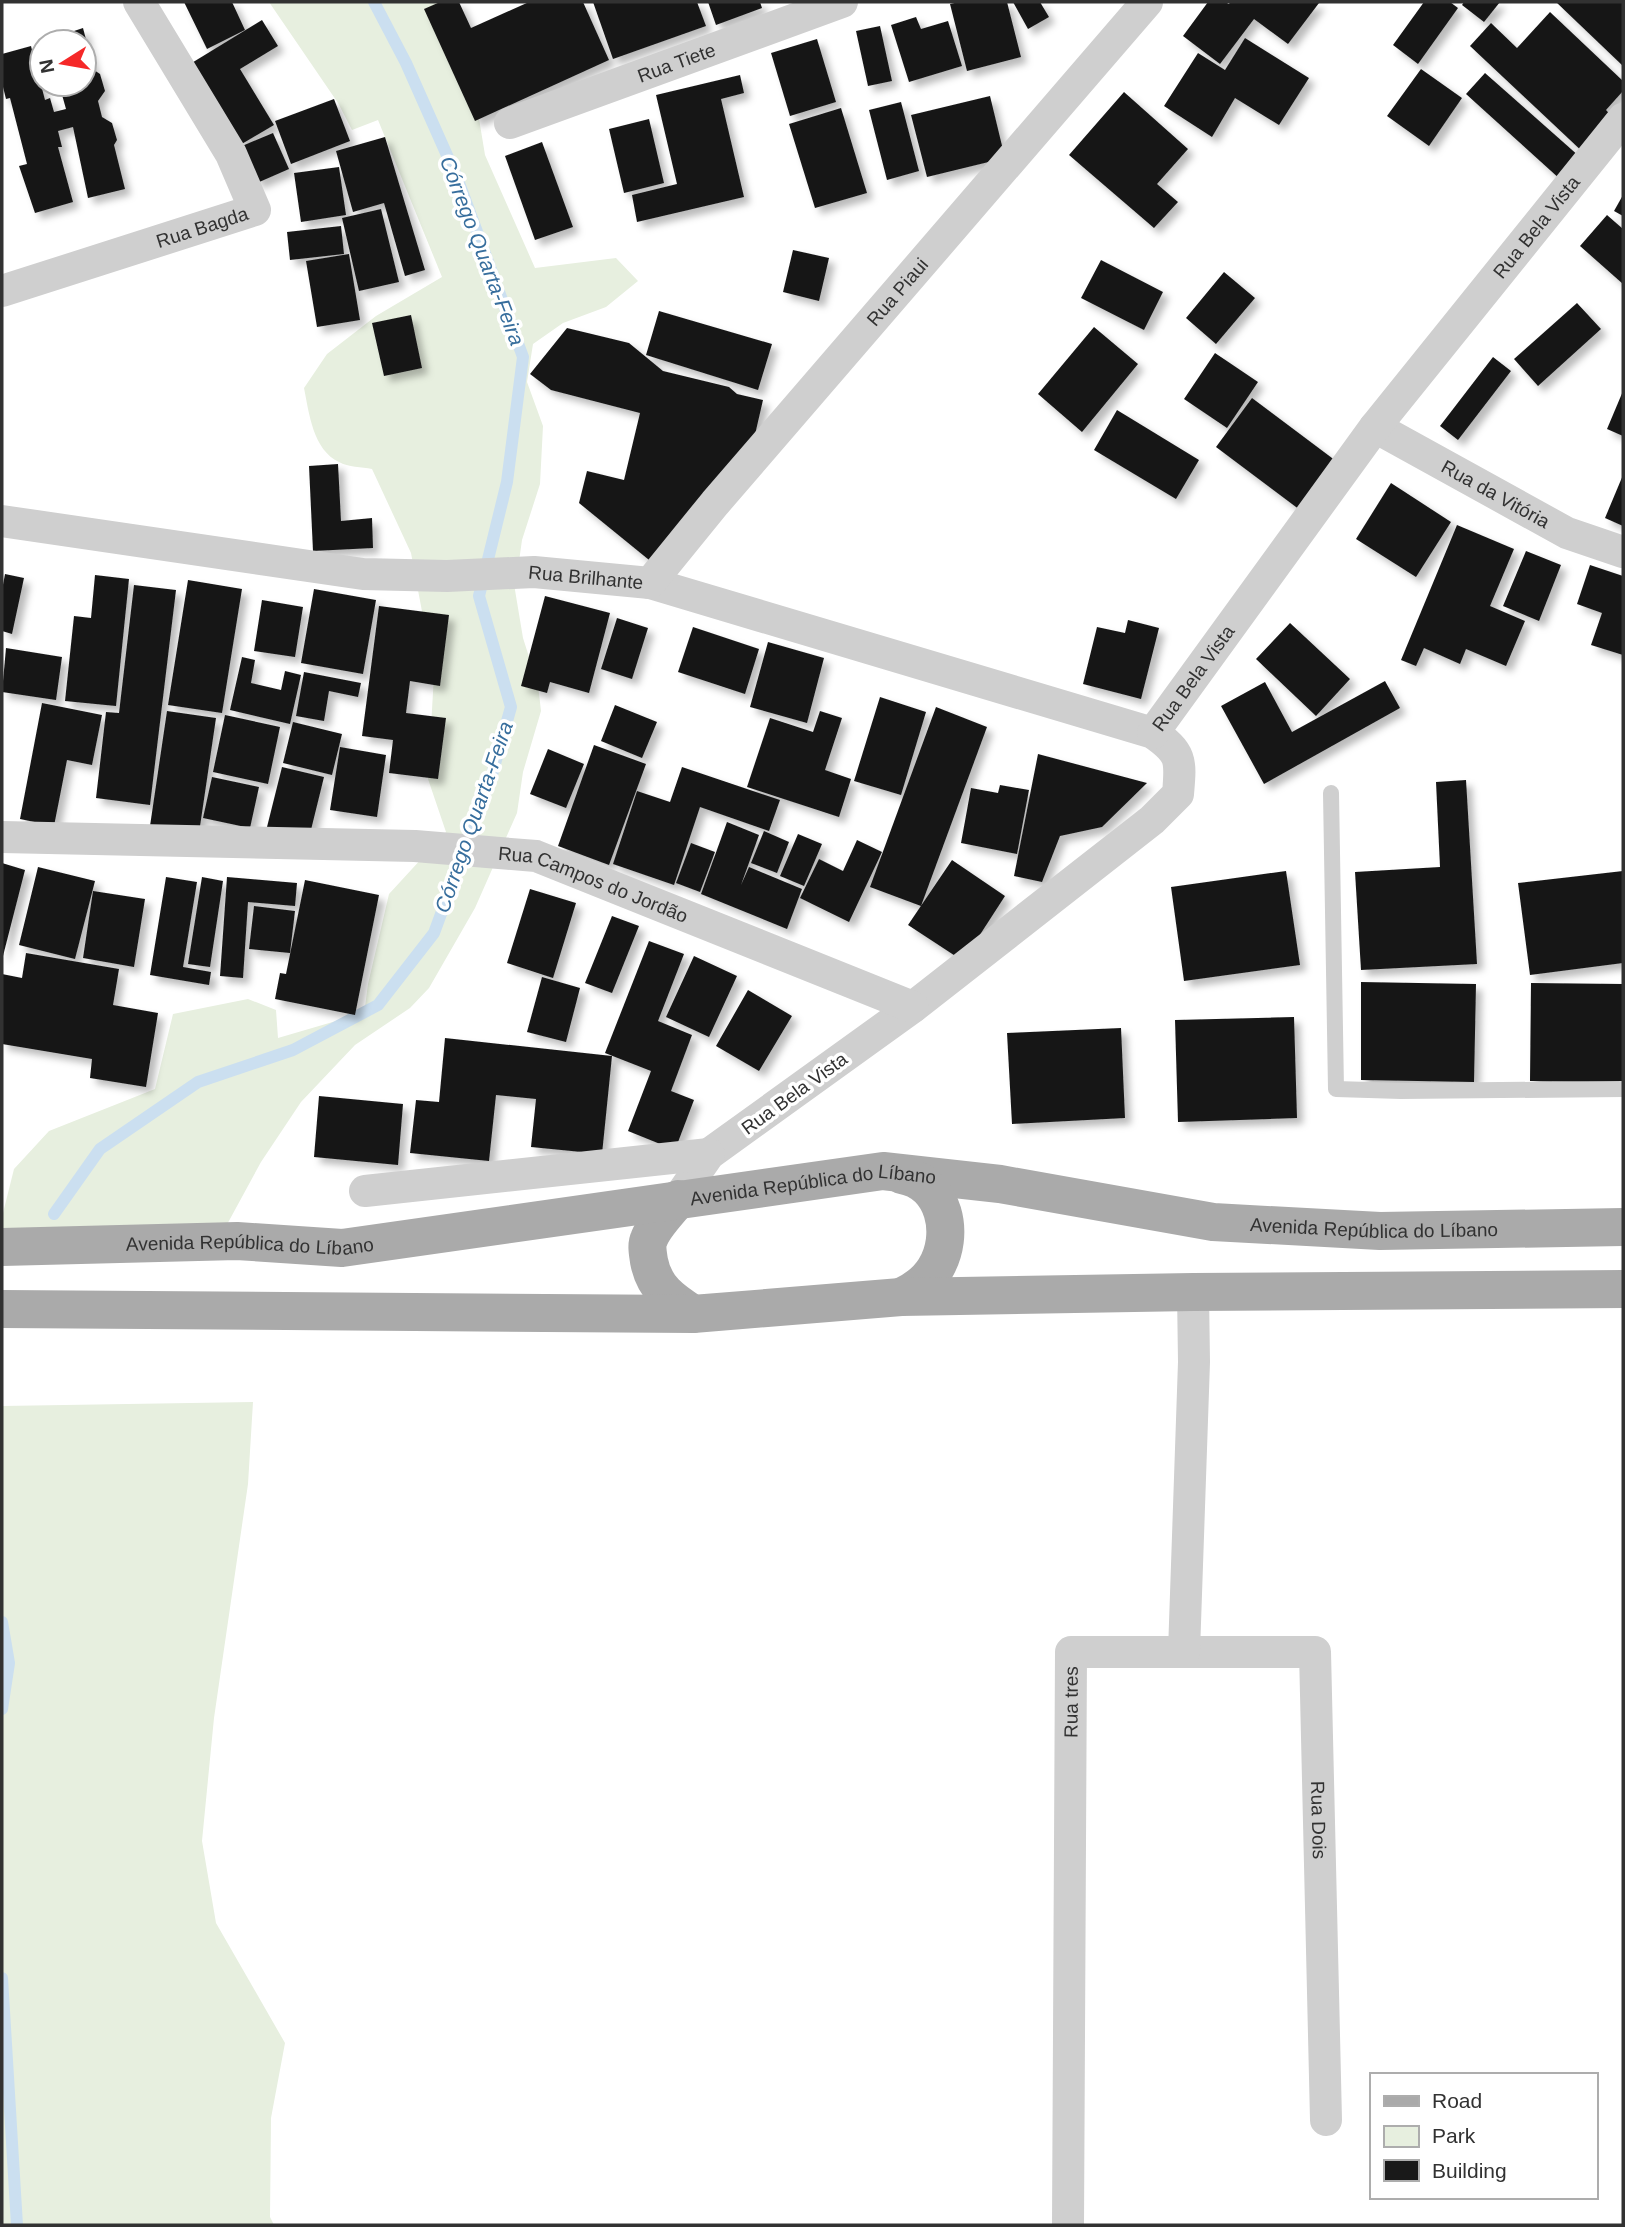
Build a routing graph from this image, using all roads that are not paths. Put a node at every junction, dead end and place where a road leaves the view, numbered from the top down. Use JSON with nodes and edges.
{"nodes":[{"id":1,"x":139,"y":2,"type":"edge"},
{"id":2,"x":842,"y":2,"type":"edge"},
{"id":3,"x":1147,"y":2,"type":"edge"},
{"id":4,"x":1623,"y":119,"type":"edge"},
{"id":5,"x":510,"y":123,"type":"dead end"},
{"id":6,"x":2,"y":291,"type":"edge"},
{"id":7,"x":1375,"y":427,"type":"junction"},
{"id":8,"x":2,"y":521,"type":"edge"},
{"id":9,"x":1623,"y":552,"type":"edge"},
{"id":10,"x":650,"y":583,"type":"junction"},
{"id":11,"x":1153,"y":733,"type":"junction"},
{"id":12,"x":1331,"y":793,"type":"dead end"},
{"id":13,"x":2,"y":837,"type":"edge"},
{"id":14,"x":912,"y":1007,"type":"junction"},
{"id":15,"x":1623,"y":1089,"type":"edge"},
{"id":16,"x":709,"y":1154,"type":"junction"},
{"id":17,"x":883,"y":1171,"type":"junction"},
{"id":18,"x":365,"y":1191,"type":"dead end"},
{"id":19,"x":678,"y":1199,"type":"junction"},
{"id":20,"x":1623,"y":1227,"type":"edge"},
{"id":21,"x":2,"y":1247,"type":"edge"},
{"id":22,"x":1623,"y":1289,"type":"edge"},
{"id":23,"x":1193,"y":1292,"type":"junction"},
{"id":24,"x":901,"y":1297,"type":"junction"},
{"id":25,"x":2,"y":1309,"type":"edge"},
{"id":26,"x":693,"y":1314,"type":"junction"},
{"id":27,"x":1184,"y":1652,"type":"junction"},
{"id":28,"x":1326,"y":2120,"type":"dead end"},
{"id":29,"x":1068,"y":2225,"type":"edge"}],
"edges":[{"from":1,"to":6,"type":"street","name":"Rua Bagda"},
{"from":2,"to":5,"type":"street","name":"Rua Tiete"},
{"from":3,"to":10,"type":"street","name":"Rua Piaui"},
{"from":4,"to":7,"type":"street","name":"Rua Bela Vista"},
{"from":7,"to":9,"type":"street","name":"Rua da Vitória"},
{"from":7,"to":11,"type":"street","name":"Rua Bela Vista"},
{"from":8,"to":10,"type":"street","name":"Rua Brilhante"},
{"from":10,"to":11,"type":"street","name":"Rua Brilhante"},
{"from":11,"to":14,"type":"street","name":"Rua Bela Vista"},
{"from":12,"to":15,"type":"lane"},
{"from":13,"to":14,"type":"street","name":"Rua Campos do Jordão"},
{"from":14,"to":16,"type":"street","name":"Rua Bela Vista"},
{"from":16,"to":18,"type":"street"},
{"from":16,"to":19,"type":"street","name":"Rua Bela Vista"},
{"from":17,"to":19,"type":"main road","name":"Avenida República do Líbano"},
{"from":17,"to":20,"type":"main road","name":"Avenida República do Líbano"},
{"from":17,"to":24,"type":"main road"},
{"from":19,"to":21,"type":"main road","name":"Avenida República do Líbano"},
{"from":19,"to":26,"type":"main road"},
{"from":22,"to":23,"type":"main road"},
{"from":23,"to":24,"type":"main road"},
{"from":23,"to":27,"type":"street"},
{"from":24,"to":26,"type":"main road"},
{"from":25,"to":26,"type":"main road"},
{"from":27,"to":28,"type":"street","name":"Rua Dois"},
{"from":27,"to":29,"type":"street","name":"Rua tres"}]}
